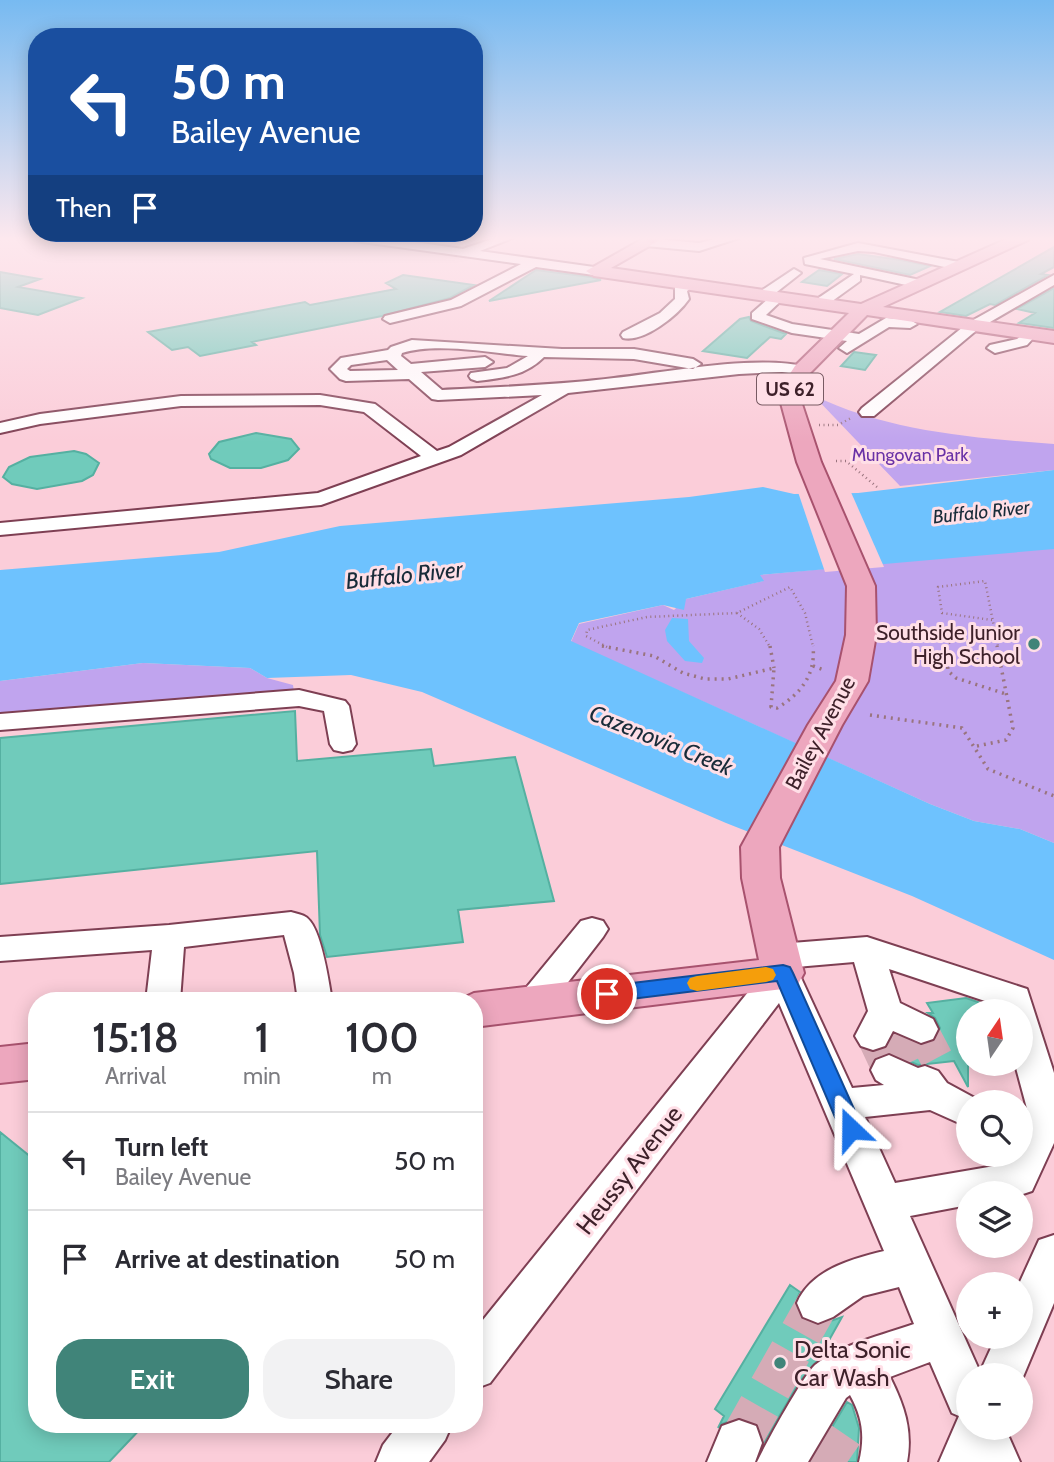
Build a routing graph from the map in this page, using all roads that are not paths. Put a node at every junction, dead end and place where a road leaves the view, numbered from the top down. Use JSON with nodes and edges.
{"nodes":[{"id":1,"x":447,"y":305,"type":"edge"},
{"id":2,"x":677,"y":305,"type":"edge"},
{"id":3,"x":764,"y":305,"type":"edge"},
{"id":4,"x":828,"y":305,"type":"edge"},
{"id":5,"x":873,"y":305,"type":"edge"},
{"id":6,"x":1009,"y":305,"type":"edge"},
{"id":7,"x":862,"y":310,"type":"junction"},
{"id":8,"x":390,"y":319,"type":"dead end"},
{"id":9,"x":913,"y":321,"type":"junction"},
{"id":10,"x":973,"y":326,"type":"junction"},
{"id":11,"x":1030,"y":334,"type":"junction"},
{"id":12,"x":628,"y":335,"type":"dead end"},
{"id":13,"x":846,"y":336,"type":"junction"},
{"id":14,"x":895,"y":336,"type":"joint"},
{"id":15,"x":1054,"y":337,"type":"edge"},
{"id":16,"x":995,"y":348,"type":"dead end"},
{"id":17,"x":541,"y":352,"type":"junction"},
{"id":18,"x":394,"y":354,"type":"junction"},
{"id":19,"x":599,"y":355,"type":"junction"},
{"id":20,"x":693,"y":365,"type":"junction"},
{"id":21,"x":527,"y":366,"type":"junction"},
{"id":22,"x":738,"y":369,"type":"junction"},
{"id":23,"x":548,"y":370,"type":"dead end"},
{"id":24,"x":802,"y":370,"type":"junction"},
{"id":25,"x":575,"y":372,"type":"dead end"},
{"id":26,"x":601,"y":373,"type":"junction"},
{"id":27,"x":414,"y":375,"type":"junction"},
{"id":28,"x":564,"y":389,"type":"junction"},
{"id":29,"x":868,"y":412,"type":"road end"},
{"id":30,"x":0,"y":428,"type":"edge"},
{"id":31,"x":434,"y":457,"type":"junction"},
{"id":32,"x":0,"y":529,"type":"edge"},
{"id":33,"x":0,"y":722,"type":"edge"},
{"id":34,"x":343,"y":744,"type":"dead end"},
{"id":35,"x":592,"y":929,"type":"dead end"},
{"id":36,"x":169,"y":937,"type":"junction"},
{"id":37,"x":0,"y":949,"type":"edge"},
{"id":38,"x":867,"y":949,"type":"junction"},
{"id":39,"x":781,"y":964,"type":"junction"},
{"id":40,"x":164,"y":992,"type":"edge"},
{"id":41,"x":313,"y":992,"type":"edge"},
{"id":42,"x":1015,"y":999,"type":"edge"},
{"id":43,"x":533,"y":1003,"type":"junction"},
{"id":44,"x":483,"y":1009,"type":"edge"},
{"id":45,"x":894,"y":1027,"type":"tunnel mouth"},
{"id":46,"x":28,"y":1062,"type":"edge"},
{"id":47,"x":1033,"y":1063,"type":"edge"},
{"id":48,"x":0,"y":1065,"type":"edge"},
{"id":49,"x":919,"y":1073,"type":"joint"},
{"id":50,"x":956,"y":1102,"type":"edge"},
{"id":51,"x":841,"y":1105,"type":"junction"},
{"id":52,"x":1033,"y":1136,"type":"edge"},
{"id":53,"x":1021,"y":1167,"type":"edge"},
{"id":54,"x":883,"y":1203,"type":"junction"},
{"id":55,"x":910,"y":1265,"type":"junction"},
{"id":56,"x":1052,"y":1266,"type":"edge"},
{"id":57,"x":818,"y":1303,"type":"tunnel mouth"},
{"id":58,"x":1033,"y":1305,"type":"edge"},
{"id":59,"x":941,"y":1336,"type":"junction"},
{"id":60,"x":483,"y":1355,"type":"edge"},
{"id":61,"x":859,"y":1366,"type":"junction"},
{"id":62,"x":956,"y":1370,"type":"edge"},
{"id":63,"x":422,"y":1433,"type":"edge"},
{"id":64,"x":974,"y":1440,"type":"edge"},
{"id":65,"x":986,"y":1440,"type":"edge"},
{"id":66,"x":798,"y":1443,"type":"edge"},
{"id":67,"x":400,"y":1462,"type":"edge"},
{"id":68,"x":883,"y":1462,"type":"edge"},
{"id":69,"x":963,"y":1462,"type":"edge"},
{"id":70,"x":996,"y":1462,"type":"edge"}],
"edges":[{"from":1,"to":8,"type":"street"},
{"from":2,"to":12,"type":"street"},
{"from":3,"to":13,"type":"street"},
{"from":4,"to":7,"type":"main road"},
{"from":5,"to":7,"type":"main road","name":"Bailey Avenue","number":"US 62"},
{"from":6,"to":10,"type":"street"},
{"from":7,"to":9,"type":"main road"},
{"from":7,"to":13,"type":"main road","name":"Bailey Avenue","number":"US 62"},
{"from":9,"to":10,"type":"main road"},
{"from":9,"to":13,"type":"street"},
{"from":9,"to":14,"type":"street"},
{"from":10,"to":11,"type":"main road"},
{"from":10,"to":29,"type":"street"},
{"from":11,"to":15,"type":"main road"},
{"from":11,"to":16,"type":"street"},
{"from":13,"to":14,"type":"street"},
{"from":13,"to":24,"type":"main road","name":"Bailey Avenue","number":"US 62"},
{"from":17,"to":18,"type":"street"},
{"from":17,"to":19,"type":"street"},
{"from":17,"to":21,"type":"street"},
{"from":18,"to":27,"type":"street"},
{"from":18,"to":27,"type":"street"},
{"from":19,"to":20,"type":"street"},
{"from":19,"to":26,"type":"street"},
{"from":20,"to":22,"type":"street"},
{"from":20,"to":26,"type":"street"},
{"from":21,"to":23,"type":"street"},
{"from":21,"to":27,"type":"street"},
{"from":22,"to":24,"type":"street"},
{"from":22,"to":28,"type":"street"},
{"from":24,"to":39,"type":"main road","name":"Bailey Avenue","number":"US 62"},
{"from":25,"to":26,"type":"street"},
{"from":27,"to":28,"type":"street"},
{"from":28,"to":31,"type":"street"},
{"from":30,"to":31,"type":"street"},
{"from":31,"to":32,"type":"street"},
{"from":33,"to":34,"type":"street"},
{"from":35,"to":43,"type":"street"},
{"from":36,"to":37,"type":"street"},
{"from":36,"to":40,"type":"street"},
{"from":36,"to":41,"type":"street"},
{"from":38,"to":39,"type":"street"},
{"from":38,"to":42,"type":"street"},
{"from":38,"to":45,"type":"street"},
{"from":39,"to":43,"type":"main road"},
{"from":39,"to":51,"type":"street"},
{"from":39,"to":60,"type":"street","name":"Heussy Avenue"},
{"from":43,"to":44,"type":"main road"},
{"from":46,"to":48,"type":"main road"},
{"from":47,"to":52,"type":"street"},
{"from":49,"to":50,"type":"street"},
{"from":49,"to":51,"type":"street"},
{"from":51,"to":54,"type":"street"},
{"from":53,"to":54,"type":"street"},
{"from":54,"to":55,"type":"street"},
{"from":55,"to":57,"type":"street"},
{"from":55,"to":59,"type":"street"},
{"from":56,"to":58,"type":"street"},
{"from":59,"to":61,"type":"street"},
{"from":59,"to":62,"type":"street"},
{"from":61,"to":66,"type":"street"},
{"from":61,"to":68,"type":"street"},
{"from":63,"to":67,"type":"street"},
{"from":64,"to":69,"type":"street"},
{"from":65,"to":70,"type":"street"}]}
